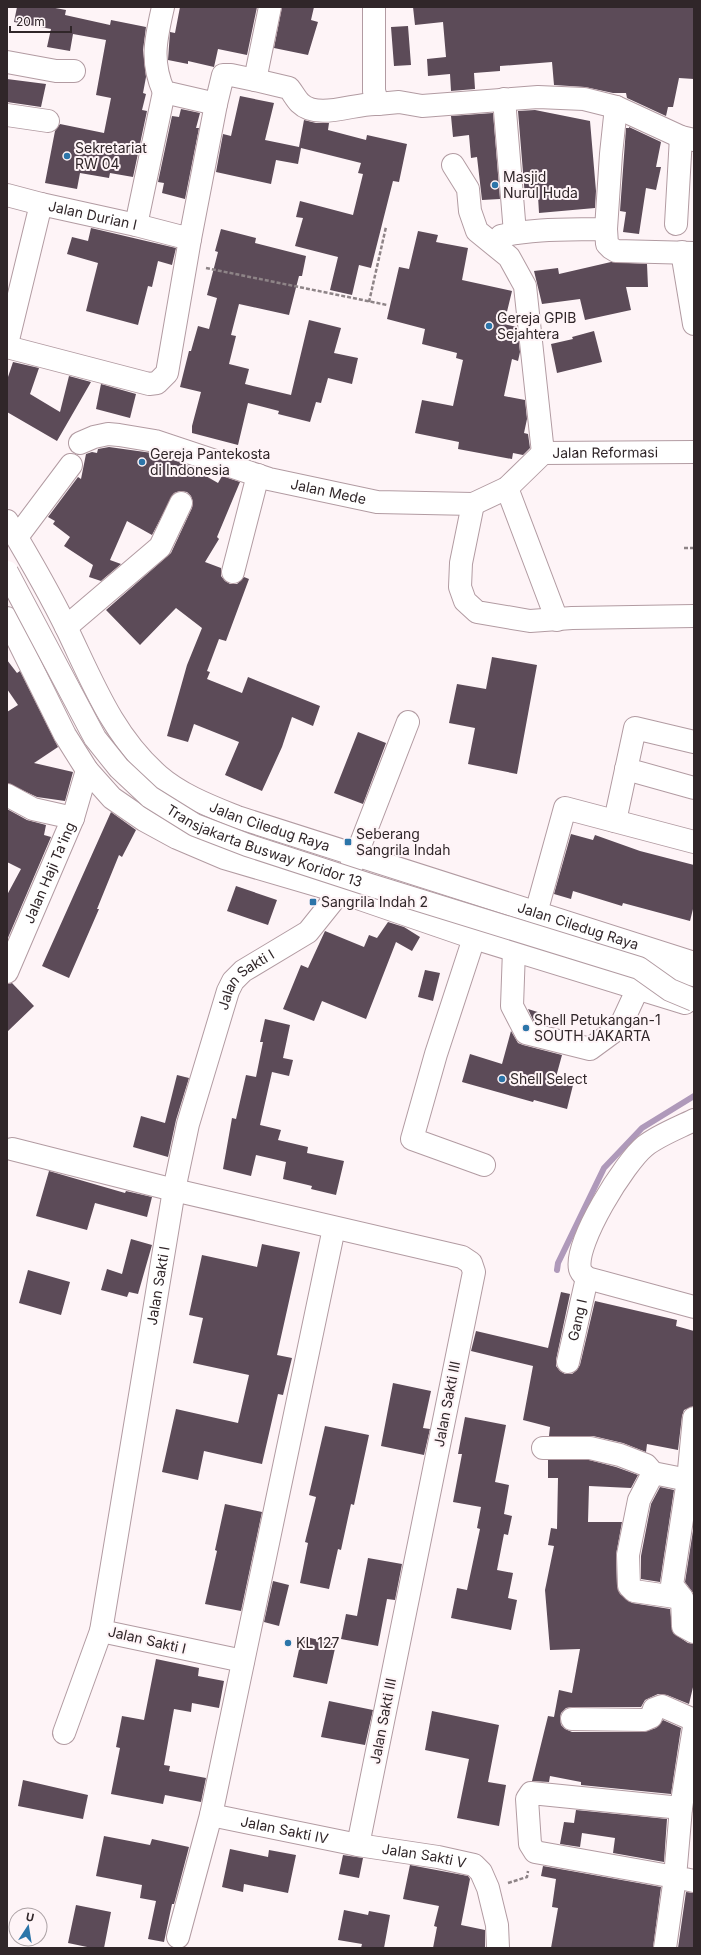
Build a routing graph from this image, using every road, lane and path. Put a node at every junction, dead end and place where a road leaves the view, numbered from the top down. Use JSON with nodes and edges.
{"nodes":[{"id":1,"x":163,"y":7,"type":"edge"},
{"id":2,"x":270,"y":7,"type":"edge"},
{"id":3,"x":374,"y":7,"type":"edge"},
{"id":4,"x":7,"y":62,"type":"edge"},
{"id":5,"x":74,"y":71,"type":"dead end"},
{"id":6,"x":256,"y":71,"type":"junction"},
{"id":7,"x":164,"y":92,"type":"junction"},
{"id":8,"x":504,"y":98,"type":"junction"},
{"id":9,"x":216,"y":104,"type":"junction"},
{"id":10,"x":378,"y":104,"type":"junction"},
{"id":11,"x":616,"y":107,"type":"junction"},
{"id":12,"x":7,"y":115,"type":"edge"},
{"id":13,"x":48,"y":121,"type":"dead end"},
{"id":14,"x":688,"y":138,"type":"edge"},
{"id":15,"x":453,"y":165,"type":"dead end"},
{"id":16,"x":7,"y":195,"type":"edge"},
{"id":17,"x":42,"y":204,"type":"junction"},
{"id":18,"x":676,"y":224,"type":"dead end"},
{"id":19,"x":136,"y":225,"type":"junction"},
{"id":20,"x":386,"y":227,"type":"dead end"},
{"id":21,"x":606,"y":229,"type":"junction"},
{"id":22,"x":515,"y":233,"type":"junction"},
{"id":23,"x":190,"y":239,"type":"junction"},
{"id":24,"x":486,"y":240,"type":"junction"},
{"id":25,"x":688,"y":252,"type":"edge"},
{"id":26,"x":186,"y":264,"type":"junction"},
{"id":27,"x":369,"y":302,"type":"junction"},
{"id":28,"x":387,"y":305,"type":"dead end"},
{"id":29,"x":694,"y":324,"type":"edge"},
{"id":30,"x":7,"y":344,"type":"edge"},
{"id":31,"x":7,"y":348,"type":"edge"},
{"id":32,"x":80,"y":443,"type":"dead end"},
{"id":33,"x":694,"y":452,"type":"edge"},
{"id":34,"x":543,"y":453,"type":"junction"},
{"id":35,"x":71,"y":465,"type":"dead end"},
{"id":36,"x":258,"y":475,"type":"junction"},
{"id":37,"x":507,"y":488,"type":"junction"},
{"id":38,"x":181,"y":503,"type":"dead end"},
{"id":39,"x":473,"y":504,"type":"junction"},
{"id":40,"x":12,"y":529,"type":"edge"},
{"id":41,"x":684,"y":548,"type":"dead end"},
{"id":42,"x":694,"y":548,"type":"edge"},
{"id":43,"x":7,"y":572,"type":"edge"},
{"id":44,"x":233,"y":572,"type":"dead end"},
{"id":45,"x":694,"y":616,"type":"edge"},
{"id":46,"x":7,"y":618,"type":"edge"},
{"id":47,"x":557,"y":620,"type":"junction"},
{"id":48,"x":66,"y":627,"type":"junction"},
{"id":49,"x":408,"y":722,"type":"dead end"},
{"id":50,"x":694,"y":742,"type":"edge"},
{"id":51,"x":626,"y":769,"type":"junction"},
{"id":52,"x":87,"y":770,"type":"junction"},
{"id":53,"x":694,"y":788,"type":"edge"},
{"id":54,"x":7,"y":795,"type":"edge"},
{"id":55,"x":73,"y":818,"type":"junction"},
{"id":56,"x":615,"y":821,"type":"junction"},
{"id":57,"x":694,"y":842,"type":"edge"},
{"id":58,"x":356,"y":856,"type":"junction"},
{"id":59,"x":340,"y":892,"type":"junction"},
{"id":60,"x":536,"y":913,"type":"junction"},
{"id":61,"x":474,"y":938,"type":"junction"},
{"id":62,"x":514,"y":950,"type":"junction"},
{"id":63,"x":694,"y":963,"type":"edge"},
{"id":64,"x":7,"y":972,"type":"edge"},
{"id":65,"x":694,"y":975,"type":"edge"},
{"id":66,"x":638,"y":978,"type":"junction"},
{"id":67,"x":694,"y":1000,"type":"edge"},
{"id":68,"x":694,"y":1006,"type":"edge"},
{"id":69,"x":694,"y":1120,"type":"edge"},
{"id":70,"x":12,"y":1150,"type":"dead end"},
{"id":71,"x":484,"y":1165,"type":"dead end"},
{"id":72,"x":174,"y":1190,"type":"junction"},
{"id":73,"x":334,"y":1228,"type":"junction"},
{"id":74,"x":587,"y":1278,"type":"junction"},
{"id":75,"x":694,"y":1307,"type":"edge"},
{"id":76,"x":568,"y":1362,"type":"dead end"},
{"id":77,"x":694,"y":1418,"type":"edge"},
{"id":78,"x":543,"y":1448,"type":"dead end"},
{"id":79,"x":653,"y":1473,"type":"junction"},
{"id":80,"x":688,"y":1480,"type":"junction"},
{"id":81,"x":682,"y":1598,"type":"junction"},
{"id":82,"x":102,"y":1632,"type":"junction"},
{"id":83,"x":694,"y":1632,"type":"edge"},
{"id":84,"x":244,"y":1661,"type":"junction"},
{"id":85,"x":572,"y":1719,"type":"dead end"},
{"id":86,"x":694,"y":1720,"type":"edge"},
{"id":87,"x":694,"y":1726,"type":"edge"},
{"id":88,"x":64,"y":1733,"type":"dead end"},
{"id":89,"x":681,"y":1808,"type":"junction"},
{"id":90,"x":212,"y":1815,"type":"junction"},
{"id":91,"x":358,"y":1845,"type":"junction"},
{"id":92,"x":527,"y":1877,"type":"dead end"},
{"id":93,"x":684,"y":1879,"type":"edge"},
{"id":94,"x":519,"y":1880,"type":"dead end"},
{"id":95,"x":178,"y":1937,"type":"dead end"},
{"id":96,"x":498,"y":1948,"type":"edge"},
{"id":97,"x":665,"y":1948,"type":"edge"}],
"edges":[{"from":1,"to":7,"type":"street"},
{"from":2,"to":6,"type":"street"},
{"from":3,"to":10,"type":"street"},
{"from":4,"to":5,"type":"street"},
{"from":6,"to":9,"type":"street"},
{"from":6,"to":10,"type":"street"},
{"from":7,"to":9,"type":"street"},
{"from":7,"to":19,"type":"street"},
{"from":8,"to":10,"type":"street"},
{"from":8,"to":11,"type":"street"},
{"from":8,"to":22,"type":"street"},
{"from":9,"to":23,"type":"street"},
{"from":11,"to":14,"type":"street"},
{"from":11,"to":21,"type":"street"},
{"from":12,"to":13,"type":"street"},
{"from":14,"to":18,"type":"street"},
{"from":15,"to":24,"type":"street","name":"Jalan Reformasi"},
{"from":16,"to":17,"type":"street"},
{"from":17,"to":19,"type":"street","name":"Jalan Durian I"},
{"from":17,"to":30,"type":"street","name":"Jalan Durian I"},
{"from":19,"to":23,"type":"street","name":"Jalan Durian I"},
{"from":20,"to":27,"type":"path"},
{"from":21,"to":22,"type":"street"},
{"from":21,"to":25,"type":"street"},
{"from":22,"to":24,"type":"street"},
{"from":23,"to":26,"type":"street"},
{"from":24,"to":34,"type":"street","name":"Jalan Reformasi"},
{"from":25,"to":29,"type":"street"},
{"from":26,"to":27,"type":"path"},
{"from":26,"to":31,"type":"street"},
{"from":27,"to":28,"type":"path"},
{"from":32,"to":36,"type":"street","name":"Jalan Mede"},
{"from":33,"to":34,"type":"street","name":"Jalan Reformasi"},
{"from":34,"to":37,"type":"street","name":"Jalan Mede"},
{"from":35,"to":40,"type":"street"},
{"from":36,"to":39,"type":"street","name":"Jalan Mede"},
{"from":36,"to":44,"type":"street"},
{"from":37,"to":39,"type":"street","name":"Jalan Mede"},
{"from":37,"to":47,"type":"street"},
{"from":38,"to":48,"type":"street"},
{"from":39,"to":47,"type":"street"},
{"from":40,"to":48,"type":"street","name":"Jalan Ciledug Raya"},
{"from":41,"to":42,"type":"path"},
{"from":43,"to":66,"type":"street","name":"Transjakarta Busway Koridor 13","bridge":true},
{"from":45,"to":47,"type":"street"},
{"from":46,"to":52,"type":"street"},
{"from":48,"to":58,"type":"street","name":"Jalan Ciledug Raya"},
{"from":49,"to":58,"type":"street","name":"Jalan Sakti I"},
{"from":50,"to":51,"type":"street"},
{"from":51,"to":53,"type":"street"},
{"from":51,"to":56,"type":"street"},
{"from":52,"to":55,"type":"street","name":"Jalan Haji Ta'ing"},
{"from":52,"to":59,"type":"street"},
{"from":54,"to":55,"type":"street"},
{"from":55,"to":64,"type":"street","name":"Jalan Haji Ta'ing"},
{"from":56,"to":57,"type":"street"},
{"from":56,"to":60,"type":"street"},
{"from":58,"to":59,"type":"street","name":"Jalan Sakti I"},
{"from":58,"to":60,"type":"street","name":"Jalan Ciledug Raya"},
{"from":59,"to":61,"type":"street"},
{"from":59,"to":72,"type":"street","name":"Jalan Sakti I"},
{"from":60,"to":63,"type":"street","name":"Jalan Ciledug Raya"},
{"from":61,"to":62,"type":"street"},
{"from":61,"to":71,"type":"street"},
{"from":62,"to":66,"type":"street"},
{"from":62,"to":66,"type":"street"},
{"from":65,"to":66,"type":"street","name":"Transjakarta Busway Koridor 13"},
{"from":66,"to":67,"type":"street","name":"Transjakarta Busway Koridor 13","bridge":true},
{"from":66,"to":68,"type":"street"},
{"from":69,"to":74,"type":"street"},
{"from":70,"to":72,"type":"street","name":"Jalan Sakti III"},
{"from":72,"to":73,"type":"street","name":"Jalan Sakti III"},
{"from":72,"to":82,"type":"street","name":"Jalan Sakti I"},
{"from":73,"to":84,"type":"street"},
{"from":73,"to":91,"type":"street","name":"Jalan Sakti III"},
{"from":74,"to":75,"type":"street"},
{"from":74,"to":76,"type":"street","name":"Gang I"},
{"from":77,"to":80,"type":"street"},
{"from":78,"to":79,"type":"street"},
{"from":79,"to":80,"type":"street"},
{"from":79,"to":81,"type":"street"},
{"from":80,"to":81,"type":"street"},
{"from":81,"to":83,"type":"street"},
{"from":82,"to":84,"type":"street","name":"Jalan Sakti I"},
{"from":82,"to":88,"type":"street"},
{"from":84,"to":90,"type":"street"},
{"from":85,"to":86,"type":"street"},
{"from":87,"to":89,"type":"street"},
{"from":89,"to":93,"type":"street"},
{"from":89,"to":93,"type":"street"},
{"from":90,"to":91,"type":"street","name":"Jalan Sakti IV"},
{"from":90,"to":95,"type":"street"},
{"from":91,"to":96,"type":"street","name":"Jalan Sakti V"},
{"from":92,"to":94,"type":"path"},
{"from":93,"to":97,"type":"street"}]}
